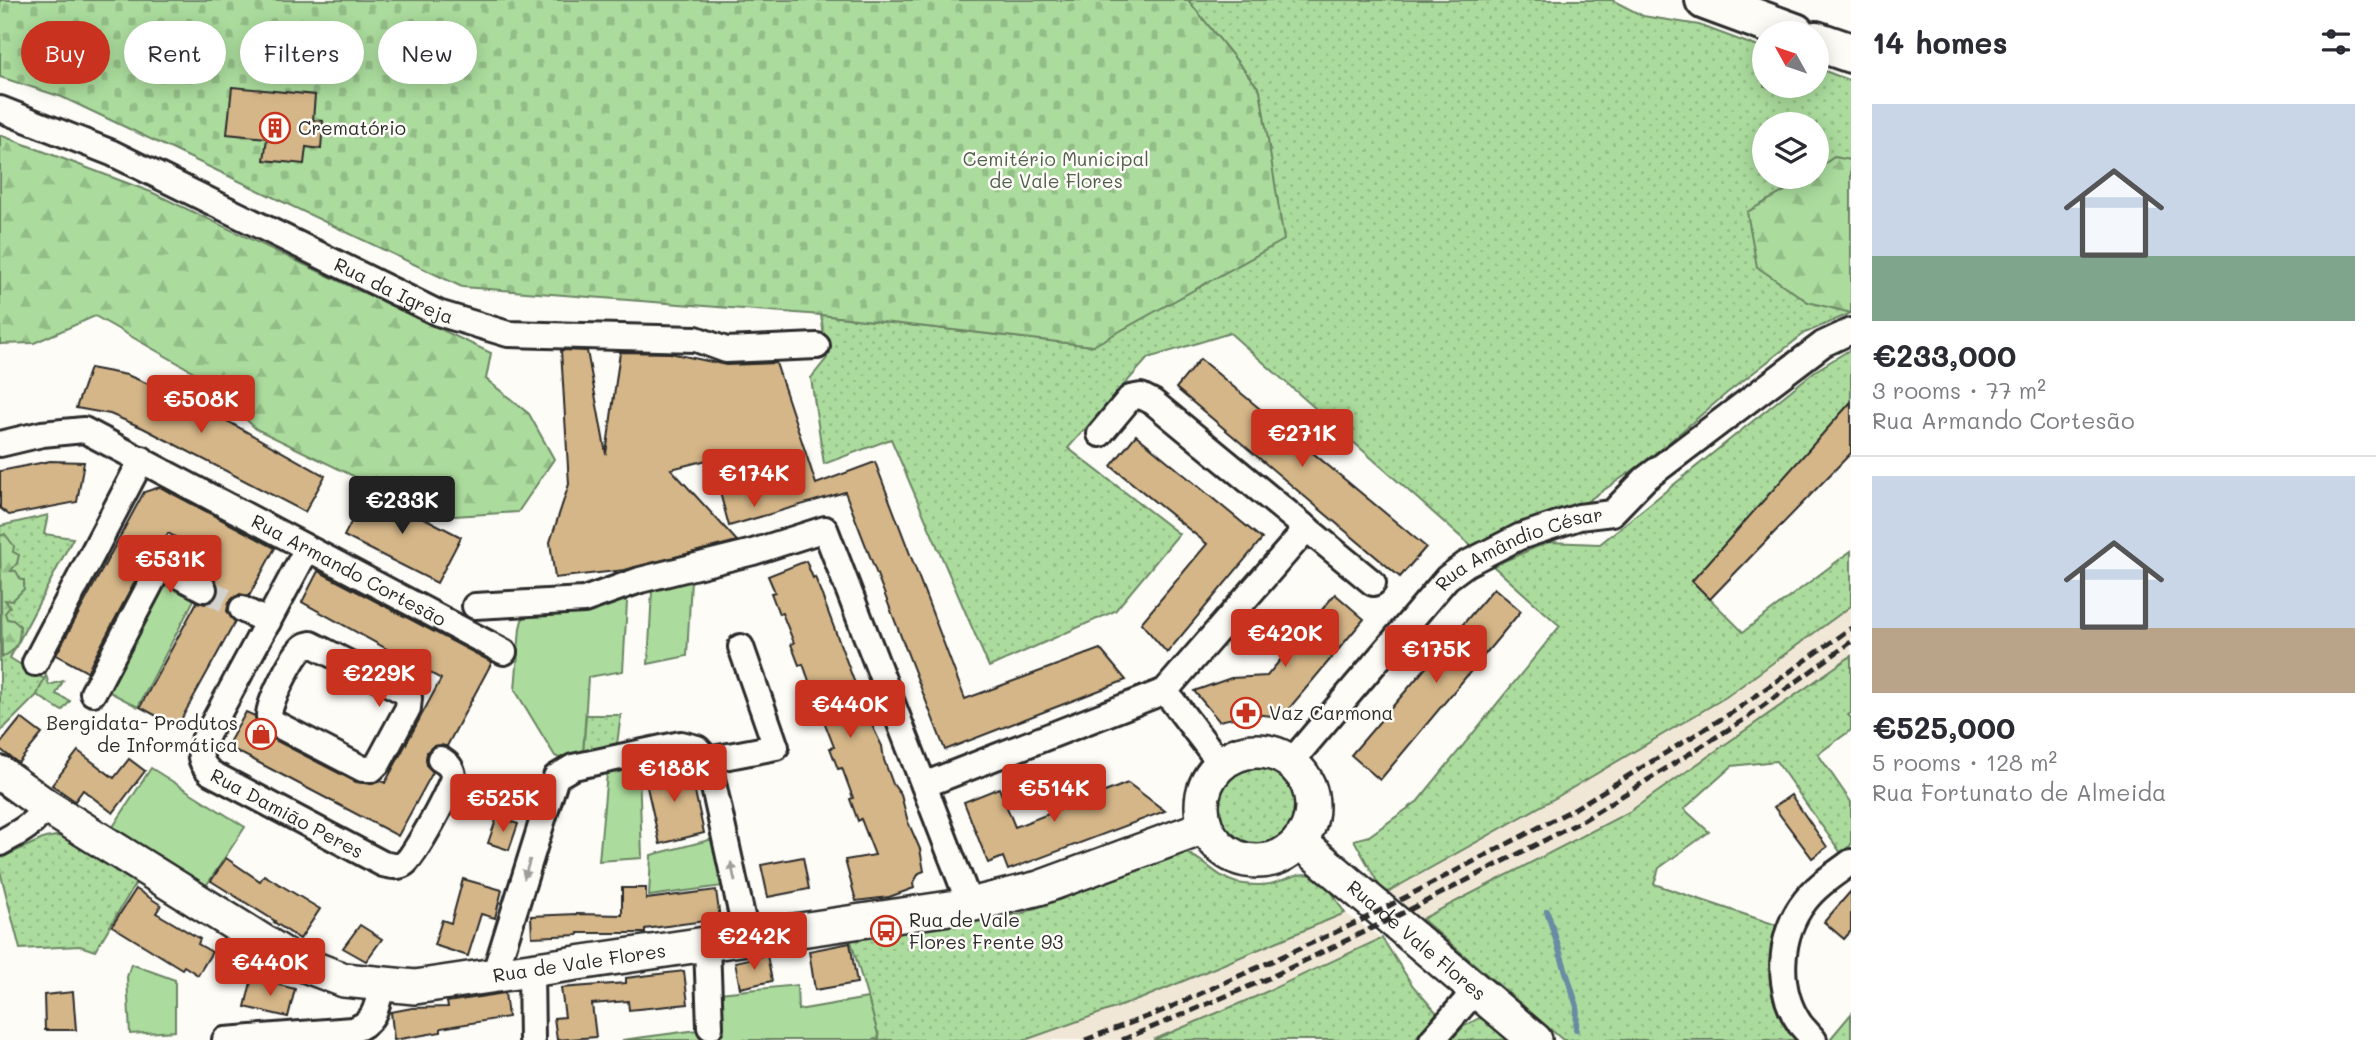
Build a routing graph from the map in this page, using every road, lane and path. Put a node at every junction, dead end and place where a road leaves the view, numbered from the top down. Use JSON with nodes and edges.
{"nodes":[{"id":1,"x":1705,"y":0,"type":"edge"},
{"id":2,"x":1762,"y":21,"type":"edge"},
{"id":3,"x":1829,"y":45,"type":"edge"},
{"id":4,"x":1851,"y":53,"type":"edge"},
{"id":5,"x":0,"y":109,"type":"edge"},
{"id":6,"x":1851,"y":331,"type":"edge"},
{"id":7,"x":817,"y":346,"type":"dead end"},
{"id":8,"x":1100,"y":434,"type":"dead end"},
{"id":9,"x":0,"y":444,"type":"edge"},
{"id":10,"x":142,"y":459,"type":"junction"},
{"id":11,"x":1307,"y":528,"type":"junction"},
{"id":12,"x":307,"y":549,"type":"junction"},
{"id":13,"x":1373,"y":583,"type":"dead end"},
{"id":14,"x":204,"y":589,"type":"tunnel mouth"},
{"id":15,"x":475,"y":606,"type":"dead end"},
{"id":16,"x":242,"y":609,"type":"tunnel mouth"},
{"id":17,"x":268,"y":622,"type":"junction"},
{"id":18,"x":741,"y":647,"type":"dead end"},
{"id":19,"x":504,"y":652,"type":"dead end"},
{"id":20,"x":35,"y":663,"type":"dead end"},
{"id":21,"x":1165,"y":691,"type":"junction"},
{"id":22,"x":93,"y":693,"type":"dead end"},
{"id":23,"x":400,"y":738,"type":"joint"},
{"id":24,"x":440,"y":759,"type":"dead end"},
{"id":25,"x":708,"y":761,"type":"junction"},
{"id":26,"x":1291,"y":762,"type":"junction"},
{"id":27,"x":1220,"y":763,"type":"junction"},
{"id":28,"x":0,"y":774,"type":"edge"},
{"id":29,"x":924,"y":785,"type":"junction"},
{"id":30,"x":46,"y":806,"type":"junction"},
{"id":31,"x":1205,"y":827,"type":"junction"},
{"id":32,"x":1299,"y":841,"type":"junction"},
{"id":33,"x":0,"y":843,"type":"edge"},
{"id":34,"x":1851,"y":862,"type":"edge"},
{"id":35,"x":970,"y":905,"type":"junction"},
{"id":36,"x":747,"y":939,"type":"junction"},
{"id":37,"x":707,"y":946,"type":"junction"},
{"id":38,"x":531,"y":970,"type":"junction"},
{"id":39,"x":494,"y":976,"type":"junction"},
{"id":40,"x":382,"y":985,"type":"junction"},
{"id":41,"x":1476,"y":990,"type":"junction"},
{"id":42,"x":710,"y":1027,"type":"dead end"},
{"id":43,"x":225,"y":1040,"type":"edge"},
{"id":44,"x":532,"y":1040,"type":"edge"},
{"id":45,"x":1432,"y":1040,"type":"edge"},
{"id":46,"x":1535,"y":1040,"type":"edge"},
{"id":47,"x":1814,"y":1040,"type":"edge"}],
"edges":[{"from":1,"to":2,"type":"highway"},
{"from":3,"to":4,"type":"highway"},
{"from":5,"to":7,"type":"street","name":"Rua da Igreja"},
{"from":6,"to":26,"type":"street","name":"Rua Amândio César"},
{"from":8,"to":11,"type":"street"},
{"from":9,"to":10,"type":"street","name":"Rua Armando Cortesão"},
{"from":10,"to":12,"type":"street","name":"Rua Armando Cortesão"},
{"from":10,"to":20,"type":"street"},
{"from":11,"to":13,"type":"street"},
{"from":11,"to":21,"type":"street"},
{"from":12,"to":17,"type":"street","name":"Rua Damião Peres"},
{"from":12,"to":19,"type":"street","name":"Rua Armando Cortesão"},
{"from":14,"to":22,"type":"street"},
{"from":15,"to":29,"type":"street"},
{"from":16,"to":17,"type":"street"},
{"from":17,"to":24,"type":"street","name":"Rua Damião Peres"},
{"from":18,"to":25,"type":"street"},
{"from":21,"to":27,"type":"street"},
{"from":21,"to":29,"type":"street"},
{"from":23,"to":23,"type":"street"},
{"from":36,"to":25,"type":"street","one_way":true},
{"from":25,"to":39,"type":"street","one_way":true},
{"from":26,"to":27,"type":"street"},
{"from":26,"to":32,"type":"street"},
{"from":27,"to":31,"type":"street"},
{"from":28,"to":30,"type":"street","name":"Rua de Vale Flores"},
{"from":29,"to":35,"type":"street"},
{"from":30,"to":33,"type":"street"},
{"from":30,"to":40,"type":"street","name":"Rua de Vale Flores"},
{"from":31,"to":32,"type":"street"},
{"from":31,"to":35,"type":"street","name":"Rua de Vale Flores"},
{"from":32,"to":41,"type":"street","name":"Rua de Vale Flores"},
{"from":34,"to":47,"type":"street"},
{"from":35,"to":36,"type":"street","name":"Rua de Vale Flores"},
{"from":36,"to":37,"type":"street","name":"Rua de Vale Flores"},
{"from":37,"to":38,"type":"street","name":"Rua de Vale Flores"},
{"from":37,"to":42,"type":"street"},
{"from":38,"to":39,"type":"street","name":"Rua de Vale Flores"},
{"from":38,"to":44,"type":"street"},
{"from":39,"to":40,"type":"street","name":"Rua de Vale Flores"},
{"from":40,"to":43,"type":"street"},
{"from":41,"to":45,"type":"street"},
{"from":41,"to":46,"type":"street","name":"Rua de Vale Flores"}]}
